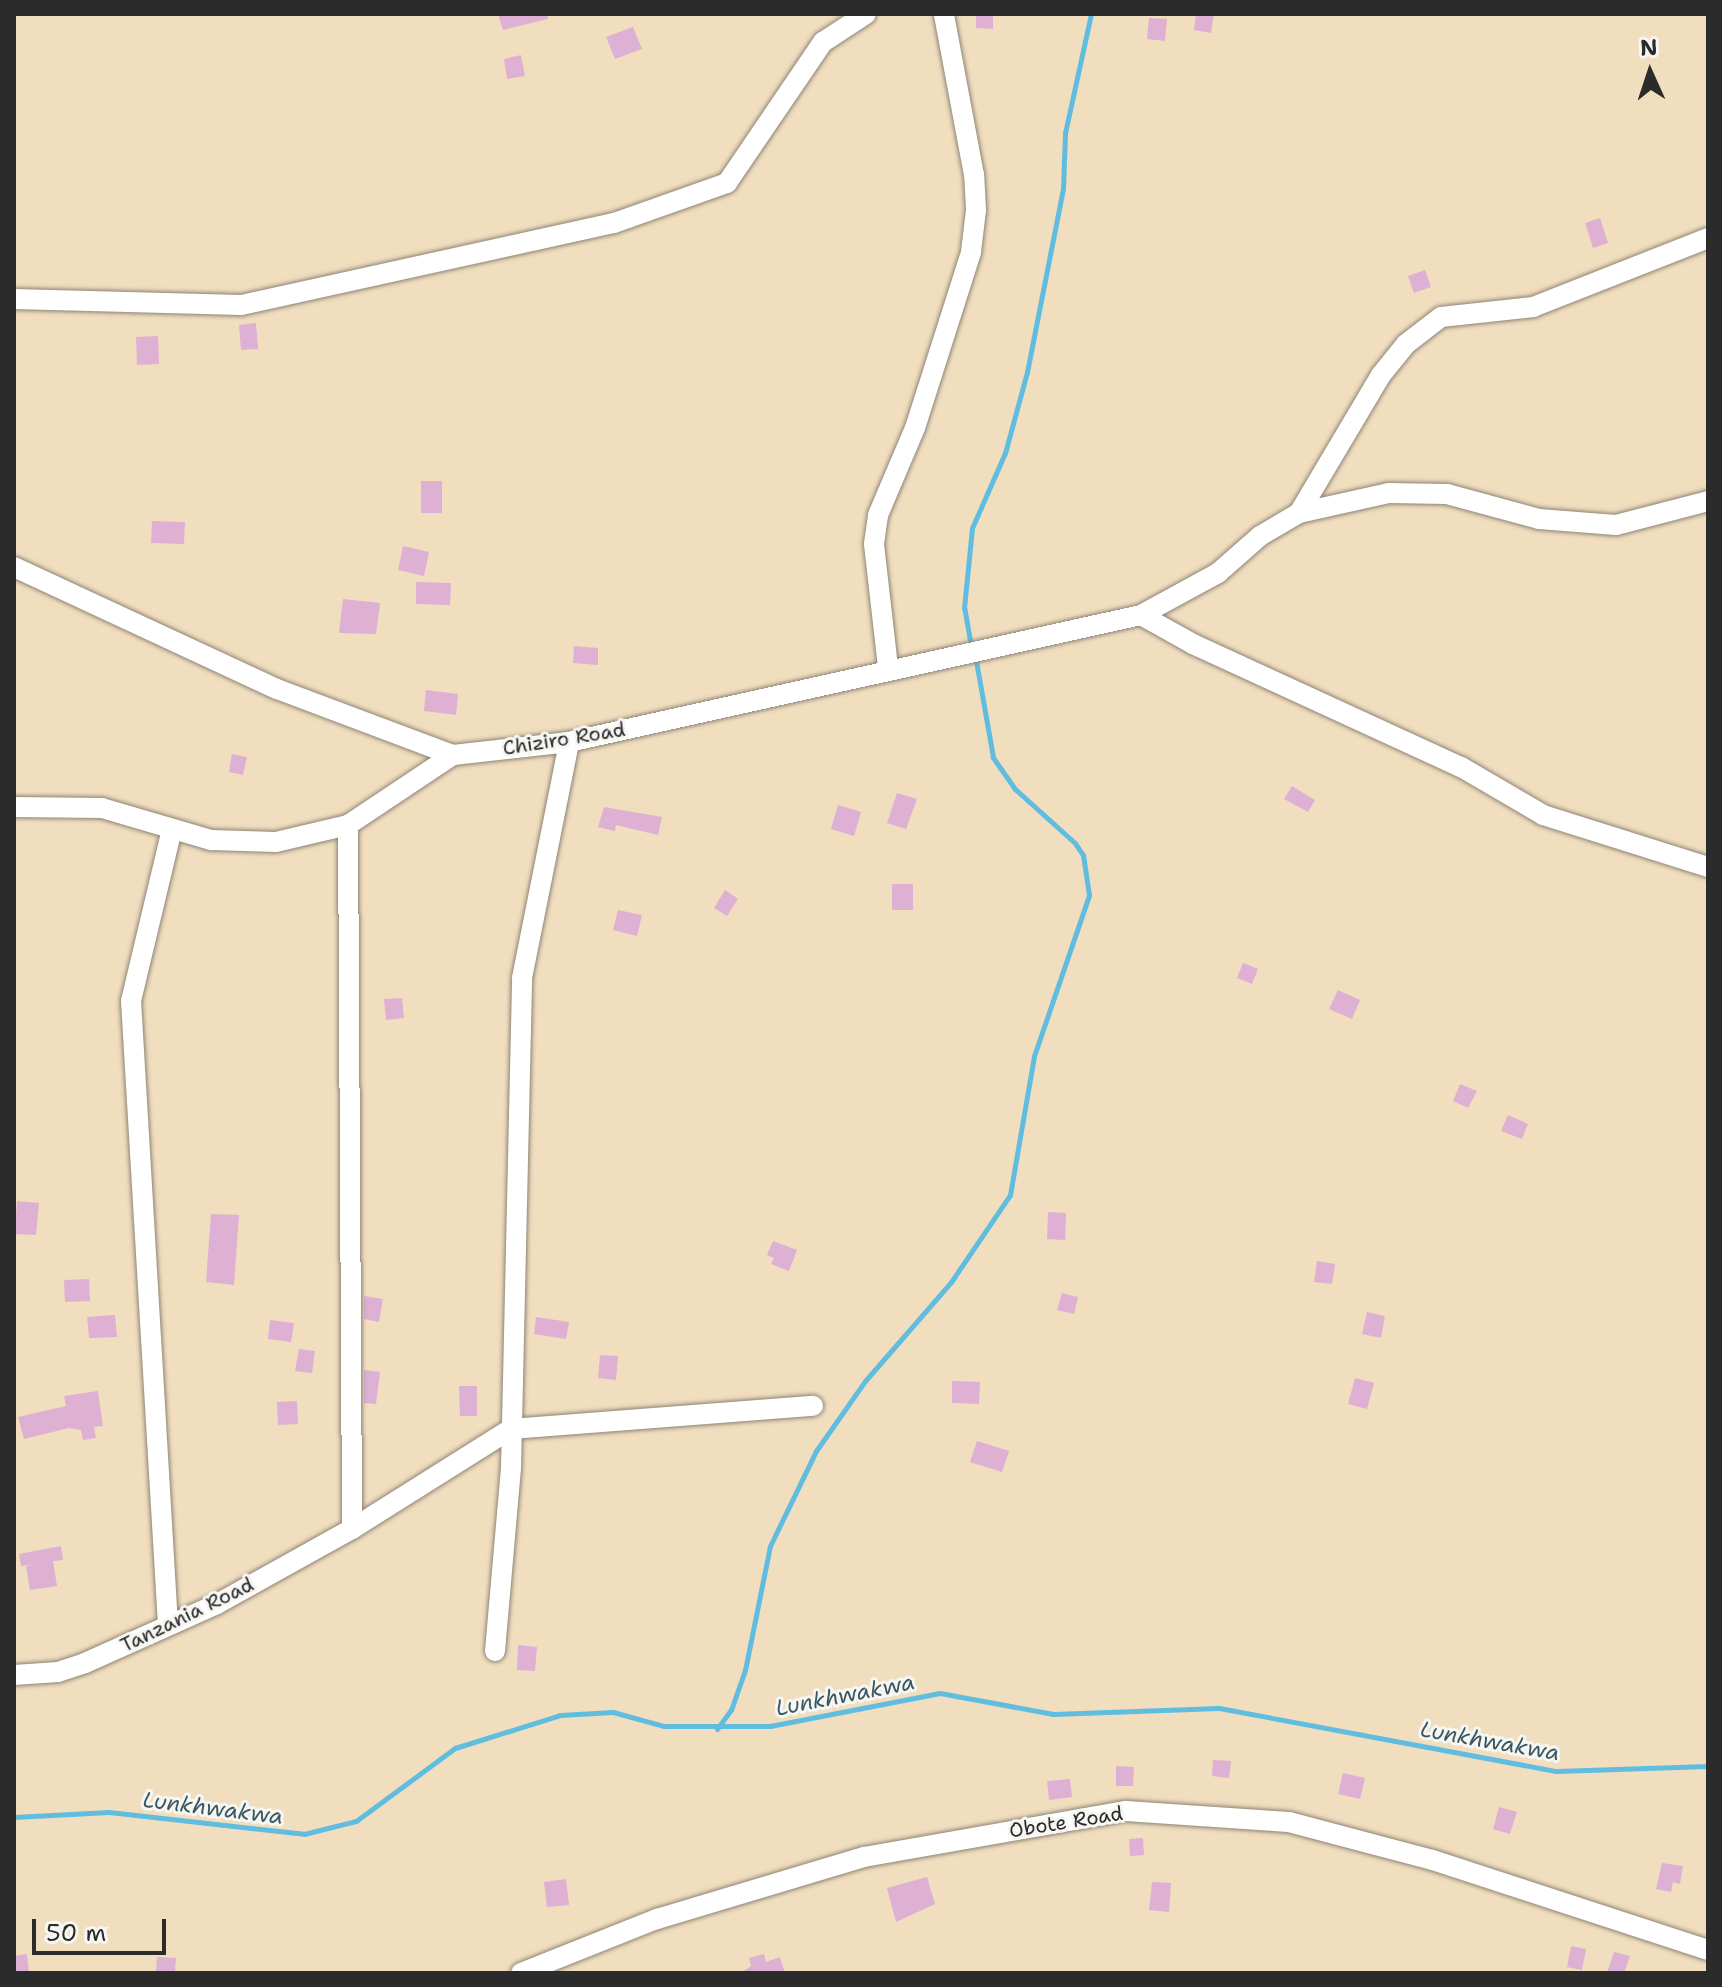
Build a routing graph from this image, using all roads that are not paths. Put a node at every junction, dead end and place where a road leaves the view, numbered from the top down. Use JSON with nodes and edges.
{"nodes":[{"id":1,"x":866,"y":14,"type":"edge"},
{"id":2,"x":944,"y":14,"type":"edge"},
{"id":3,"x":1708,"y":238,"type":"edge"},
{"id":4,"x":14,"y":299,"type":"edge"},
{"id":5,"x":1708,"y":501,"type":"edge"},
{"id":6,"x":1299,"y":513,"type":"junction"},
{"id":7,"x":14,"y":567,"type":"edge"},
{"id":8,"x":1141,"y":615,"type":"junction"},
{"id":9,"x":888,"y":667,"type":"junction"},
{"id":10,"x":569,"y":742,"type":"junction"},
{"id":11,"x":453,"y":755,"type":"junction"},
{"id":12,"x":14,"y":807,"type":"edge"},
{"id":13,"x":348,"y":825,"type":"junction"},
{"id":14,"x":172,"y":829,"type":"junction"},
{"id":15,"x":1708,"y":867,"type":"edge"},
{"id":16,"x":813,"y":1406,"type":"dead end"},
{"id":17,"x":511,"y":1429,"type":"junction"},
{"id":18,"x":352,"y":1529,"type":"junction"},
{"id":19,"x":168,"y":1625,"type":"junction"},
{"id":20,"x":495,"y":1651,"type":"dead end"},
{"id":21,"x":14,"y":1675,"type":"edge"},
{"id":22,"x":1708,"y":1950,"type":"edge"},
{"id":23,"x":521,"y":1973,"type":"edge"}],
"edges":[{"from":1,"to":4,"type":"street"},
{"from":2,"to":9,"type":"street"},
{"from":3,"to":6,"type":"street"},
{"from":5,"to":6,"type":"street"},
{"from":6,"to":8,"type":"street","name":"Chiziro Road"},
{"from":7,"to":11,"type":"street","name":"Chiziro Road"},
{"from":8,"to":9,"type":"street","name":"Chiziro Road"},
{"from":8,"to":15,"type":"street"},
{"from":9,"to":10,"type":"street","name":"Chiziro Road"},
{"from":10,"to":11,"type":"street","name":"Chiziro Road"},
{"from":10,"to":17,"type":"street"},
{"from":11,"to":13,"type":"street"},
{"from":12,"to":14,"type":"street"},
{"from":13,"to":14,"type":"street"},
{"from":13,"to":18,"type":"street"},
{"from":14,"to":19,"type":"street"},
{"from":16,"to":17,"type":"street"},
{"from":17,"to":18,"type":"street","name":"Tanzania Road"},
{"from":17,"to":20,"type":"street"},
{"from":18,"to":19,"type":"street","name":"Tanzania Road"},
{"from":19,"to":21,"type":"street","name":"Tanzania Road"},
{"from":22,"to":23,"type":"street","name":"Obote Road"}]}
